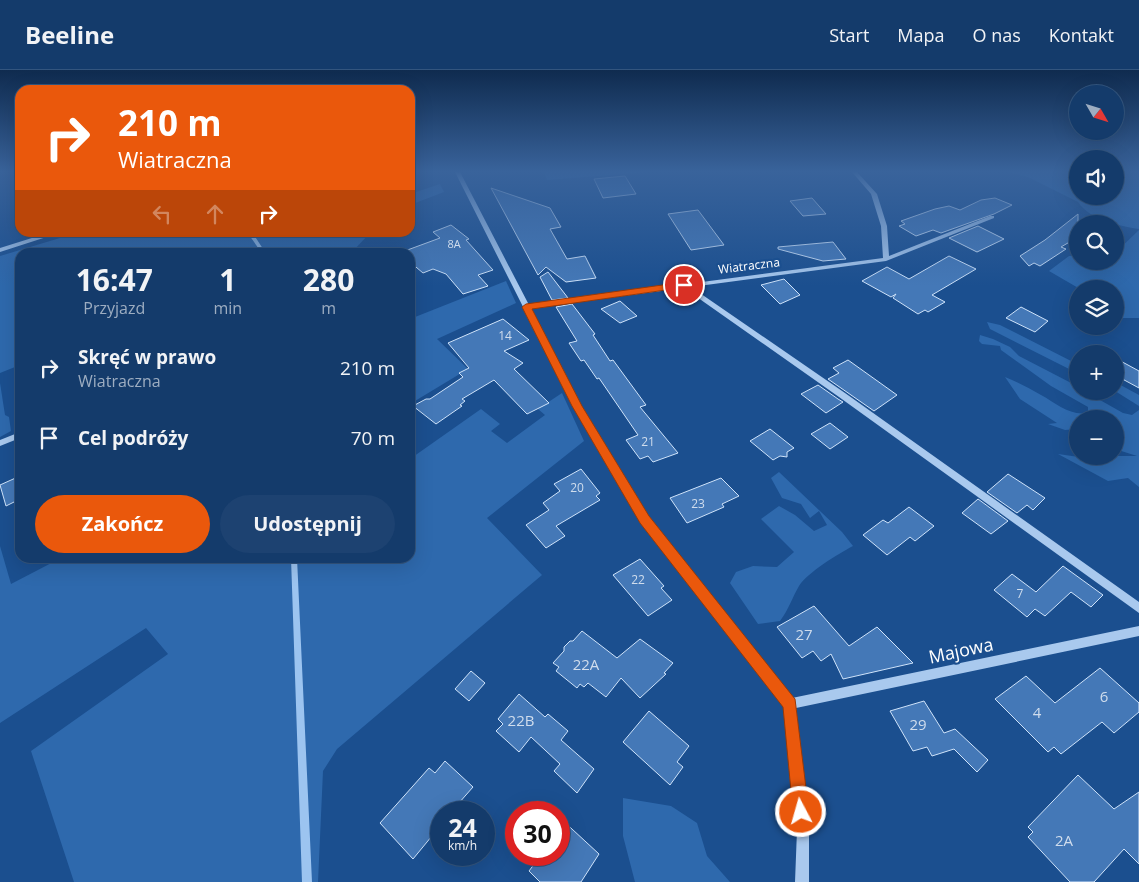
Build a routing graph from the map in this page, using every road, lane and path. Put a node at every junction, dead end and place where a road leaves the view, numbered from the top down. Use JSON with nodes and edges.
{"nodes":[{"id":1,"x":477,"y":210,"type":"edge"},
{"id":2,"x":879,"y":210,"type":"edge"},
{"id":3,"x":992,"y":217,"type":"dead end"},
{"id":4,"x":43,"y":237,"type":"edge"},
{"id":5,"x":0,"y":250,"type":"edge"},
{"id":6,"x":886,"y":259,"type":"junction"},
{"id":7,"x":684,"y":285,"type":"junction"},
{"id":8,"x":526,"y":307,"type":"junction"},
{"id":9,"x":15,"y":437,"type":"edge"},
{"id":10,"x":0,"y":443,"type":"edge"},
{"id":11,"x":1139,"y":608,"type":"edge"},
{"id":12,"x":1139,"y":631,"type":"edge"},
{"id":13,"x":790,"y":704,"type":"junction"},
{"id":14,"x":802,"y":882,"type":"edge"}],
"edges":[{"from":1,"to":8,"type":"street"},
{"from":2,"to":6,"type":"street"},
{"from":3,"to":6,"type":"street","name":"Wiatraczna"},
{"from":4,"to":5,"type":"street"},
{"from":6,"to":7,"type":"street","name":"Wiatraczna"},
{"from":7,"to":8,"type":"street","name":"Wiatraczna"},
{"from":7,"to":11,"type":"street"},
{"from":8,"to":13,"type":"street"},
{"from":9,"to":10,"type":"street"},
{"from":12,"to":13,"type":"street","name":"Majowa"},
{"from":13,"to":14,"type":"street"}]}
